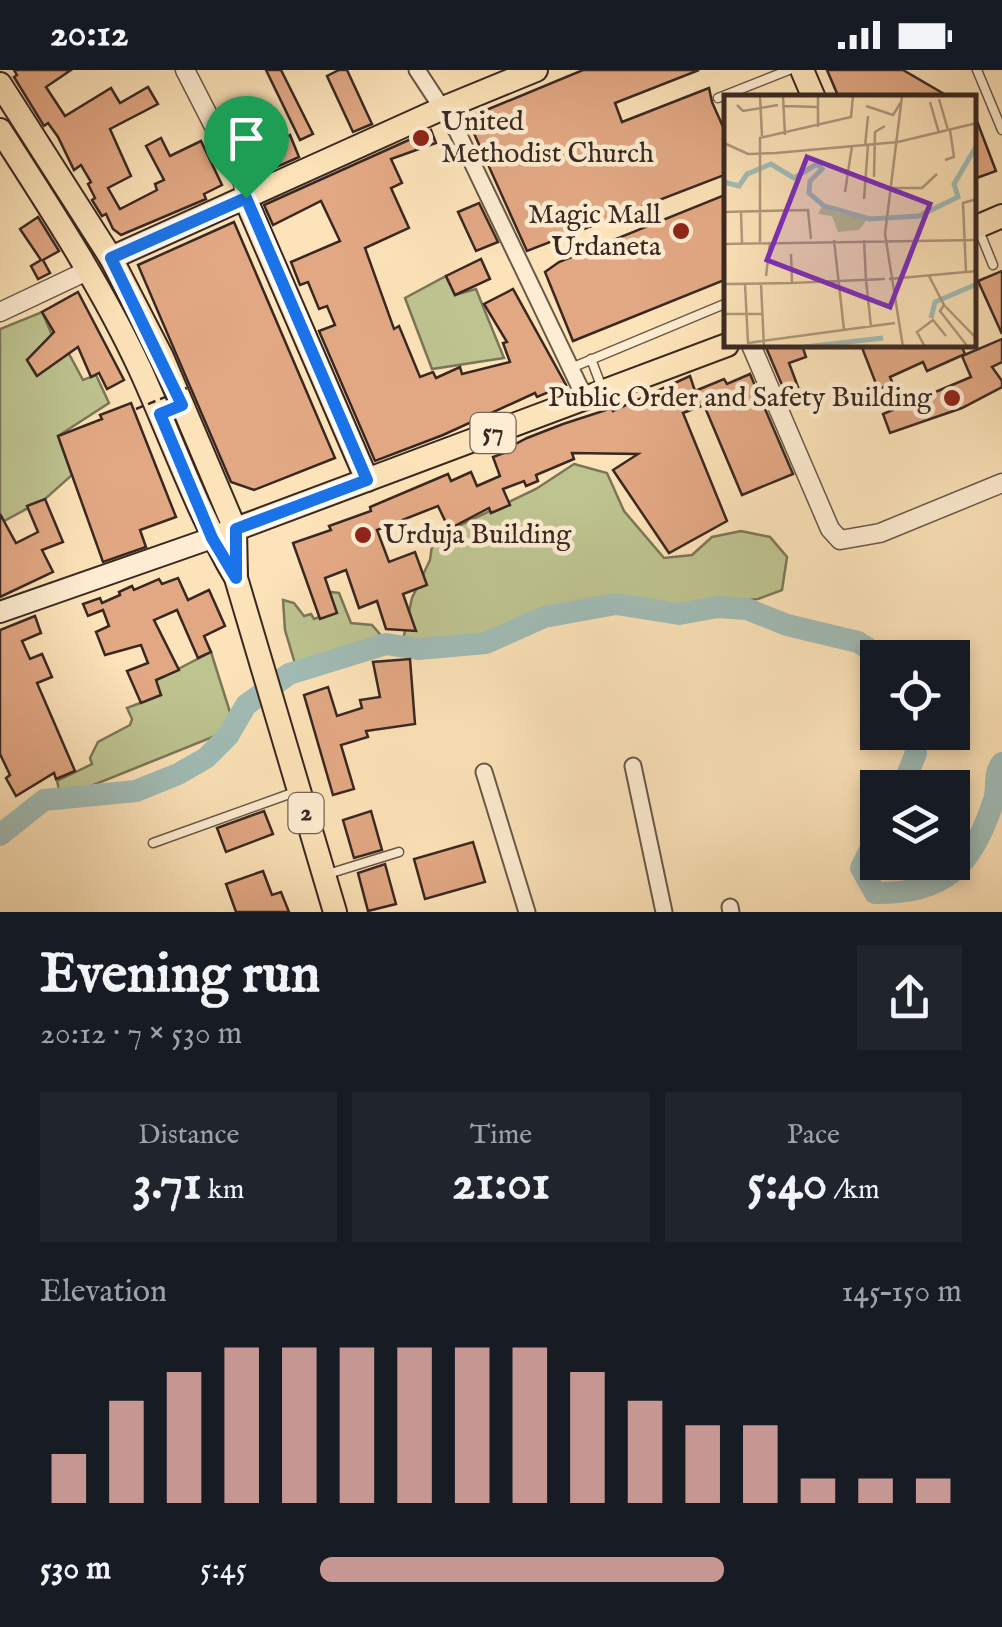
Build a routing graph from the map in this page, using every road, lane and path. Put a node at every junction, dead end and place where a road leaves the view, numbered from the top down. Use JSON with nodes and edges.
{"nodes":[{"id":1,"x":185,"y":70,"type":"edge"},
{"id":2,"x":417,"y":70,"type":"edge"},
{"id":3,"x":536,"y":70,"type":"edge"},
{"id":4,"x":789,"y":70,"type":"edge"},
{"id":5,"x":802,"y":70,"type":"edge"},
{"id":6,"x":978,"y":70,"type":"edge"},
{"id":7,"x":0,"y":84,"type":"edge"},
{"id":8,"x":726,"y":95,"type":"edge"},
{"id":9,"x":800,"y":95,"type":"edge"},
{"id":10,"x":813,"y":95,"type":"edge"},
{"id":11,"x":724,"y":96,"type":"edge"},
{"id":12,"x":718,"y":98,"type":"dead end"},
{"id":13,"x":441,"y":108,"type":"junction"},
{"id":14,"x":0,"y":130,"type":"edge"},
{"id":15,"x":1002,"y":130,"type":"edge"},
{"id":16,"x":246,"y":198,"type":"junction"},
{"id":17,"x":1002,"y":216,"type":"edge"},
{"id":18,"x":977,"y":227,"type":"edge"},
{"id":19,"x":977,"y":229,"type":"edge"},
{"id":20,"x":111,"y":258,"type":"junction"},
{"id":21,"x":993,"y":266,"type":"dead end"},
{"id":22,"x":89,"y":270,"type":"junction"},
{"id":23,"x":724,"y":304,"type":"edge"},
{"id":24,"x":0,"y":312,"type":"edge"},
{"id":25,"x":724,"y":346,"type":"edge"},
{"id":26,"x":752,"y":348,"type":"edge"},
{"id":27,"x":591,"y":359,"type":"junction"},
{"id":28,"x":571,"y":368,"type":"junction"},
{"id":29,"x":595,"y":395,"type":"junction"},
{"id":30,"x":185,"y":396,"type":"junction"},
{"id":31,"x":136,"y":409,"type":"dead end"},
{"id":32,"x":160,"y":414,"type":"junction"},
{"id":33,"x":363,"y":470,"type":"junction"},
{"id":34,"x":1002,"y":483,"type":"edge"},
{"id":35,"x":236,"y":529,"type":"junction"},
{"id":36,"x":212,"y":538,"type":"junction"},
{"id":37,"x":236,"y":578,"type":"junction"},
{"id":38,"x":0,"y":612,"type":"edge"},
{"id":39,"x":633,"y":766,"type":"dead end"},
{"id":40,"x":484,"y":772,"type":"dead end"},
{"id":41,"x":299,"y":790,"type":"junction"},
{"id":42,"x":153,"y":843,"type":"dead end"},
{"id":43,"x":399,"y":852,"type":"dead end"},
{"id":44,"x":324,"y":876,"type":"junction"},
{"id":45,"x":334,"y":912,"type":"edge"},
{"id":46,"x":527,"y":912,"type":"edge"},
{"id":47,"x":664,"y":912,"type":"edge"}],
"edges":[{"from":1,"to":16,"type":"street"},
{"from":2,"to":13,"type":"street"},
{"from":3,"to":13,"type":"main road"},
{"from":4,"to":8,"type":"lane"},
{"from":4,"to":9,"type":"main road"},
{"from":5,"to":10,"type":"main road"},
{"from":6,"to":15,"type":"lane"},
{"from":7,"to":20,"type":"main road","number":"2"},
{"from":11,"to":12,"type":"lane"},
{"from":13,"to":16,"type":"main road"},
{"from":13,"to":28,"type":"street"},
{"from":14,"to":22,"type":"main road","number":"2"},
{"from":16,"to":20,"type":"main road"},
{"from":16,"to":33,"type":"main road"},
{"from":17,"to":18,"type":"main road"},
{"from":19,"to":21,"type":"lane"},
{"from":20,"to":30,"type":"main road","number":"2"},
{"from":22,"to":24,"type":"street"},
{"from":22,"to":32,"type":"main road","number":"2"},
{"from":23,"to":27,"type":"lane"},
{"from":25,"to":29,"type":"main road","number":"57"},
{"from":26,"to":34,"type":"street"},
{"from":27,"to":28,"type":"lane"},
{"from":27,"to":29,"type":"lane"},
{"from":28,"to":29,"type":"street"},
{"from":29,"to":33,"type":"main road","number":"57"},
{"from":30,"to":31,"type":"path","bridge":true},
{"from":30,"to":32,"type":"main road"},
{"from":30,"to":35,"type":"main road","number":"2"},
{"from":32,"to":36,"type":"main road","number":"2"},
{"from":33,"to":35,"type":"main road"},
{"from":35,"to":36,"type":"main road"},
{"from":35,"to":37,"type":"main road","number":"2"},
{"from":36,"to":37,"type":"main road","number":"2"},
{"from":36,"to":38,"type":"main road"},
{"from":37,"to":41,"type":"main road","number":"2"},
{"from":39,"to":47,"type":"street"},
{"from":40,"to":46,"type":"street"},
{"from":41,"to":42,"type":"lane"},
{"from":41,"to":44,"type":"main road","number":"2"},
{"from":43,"to":44,"type":"lane"},
{"from":44,"to":45,"type":"main road","number":"2"}]}
